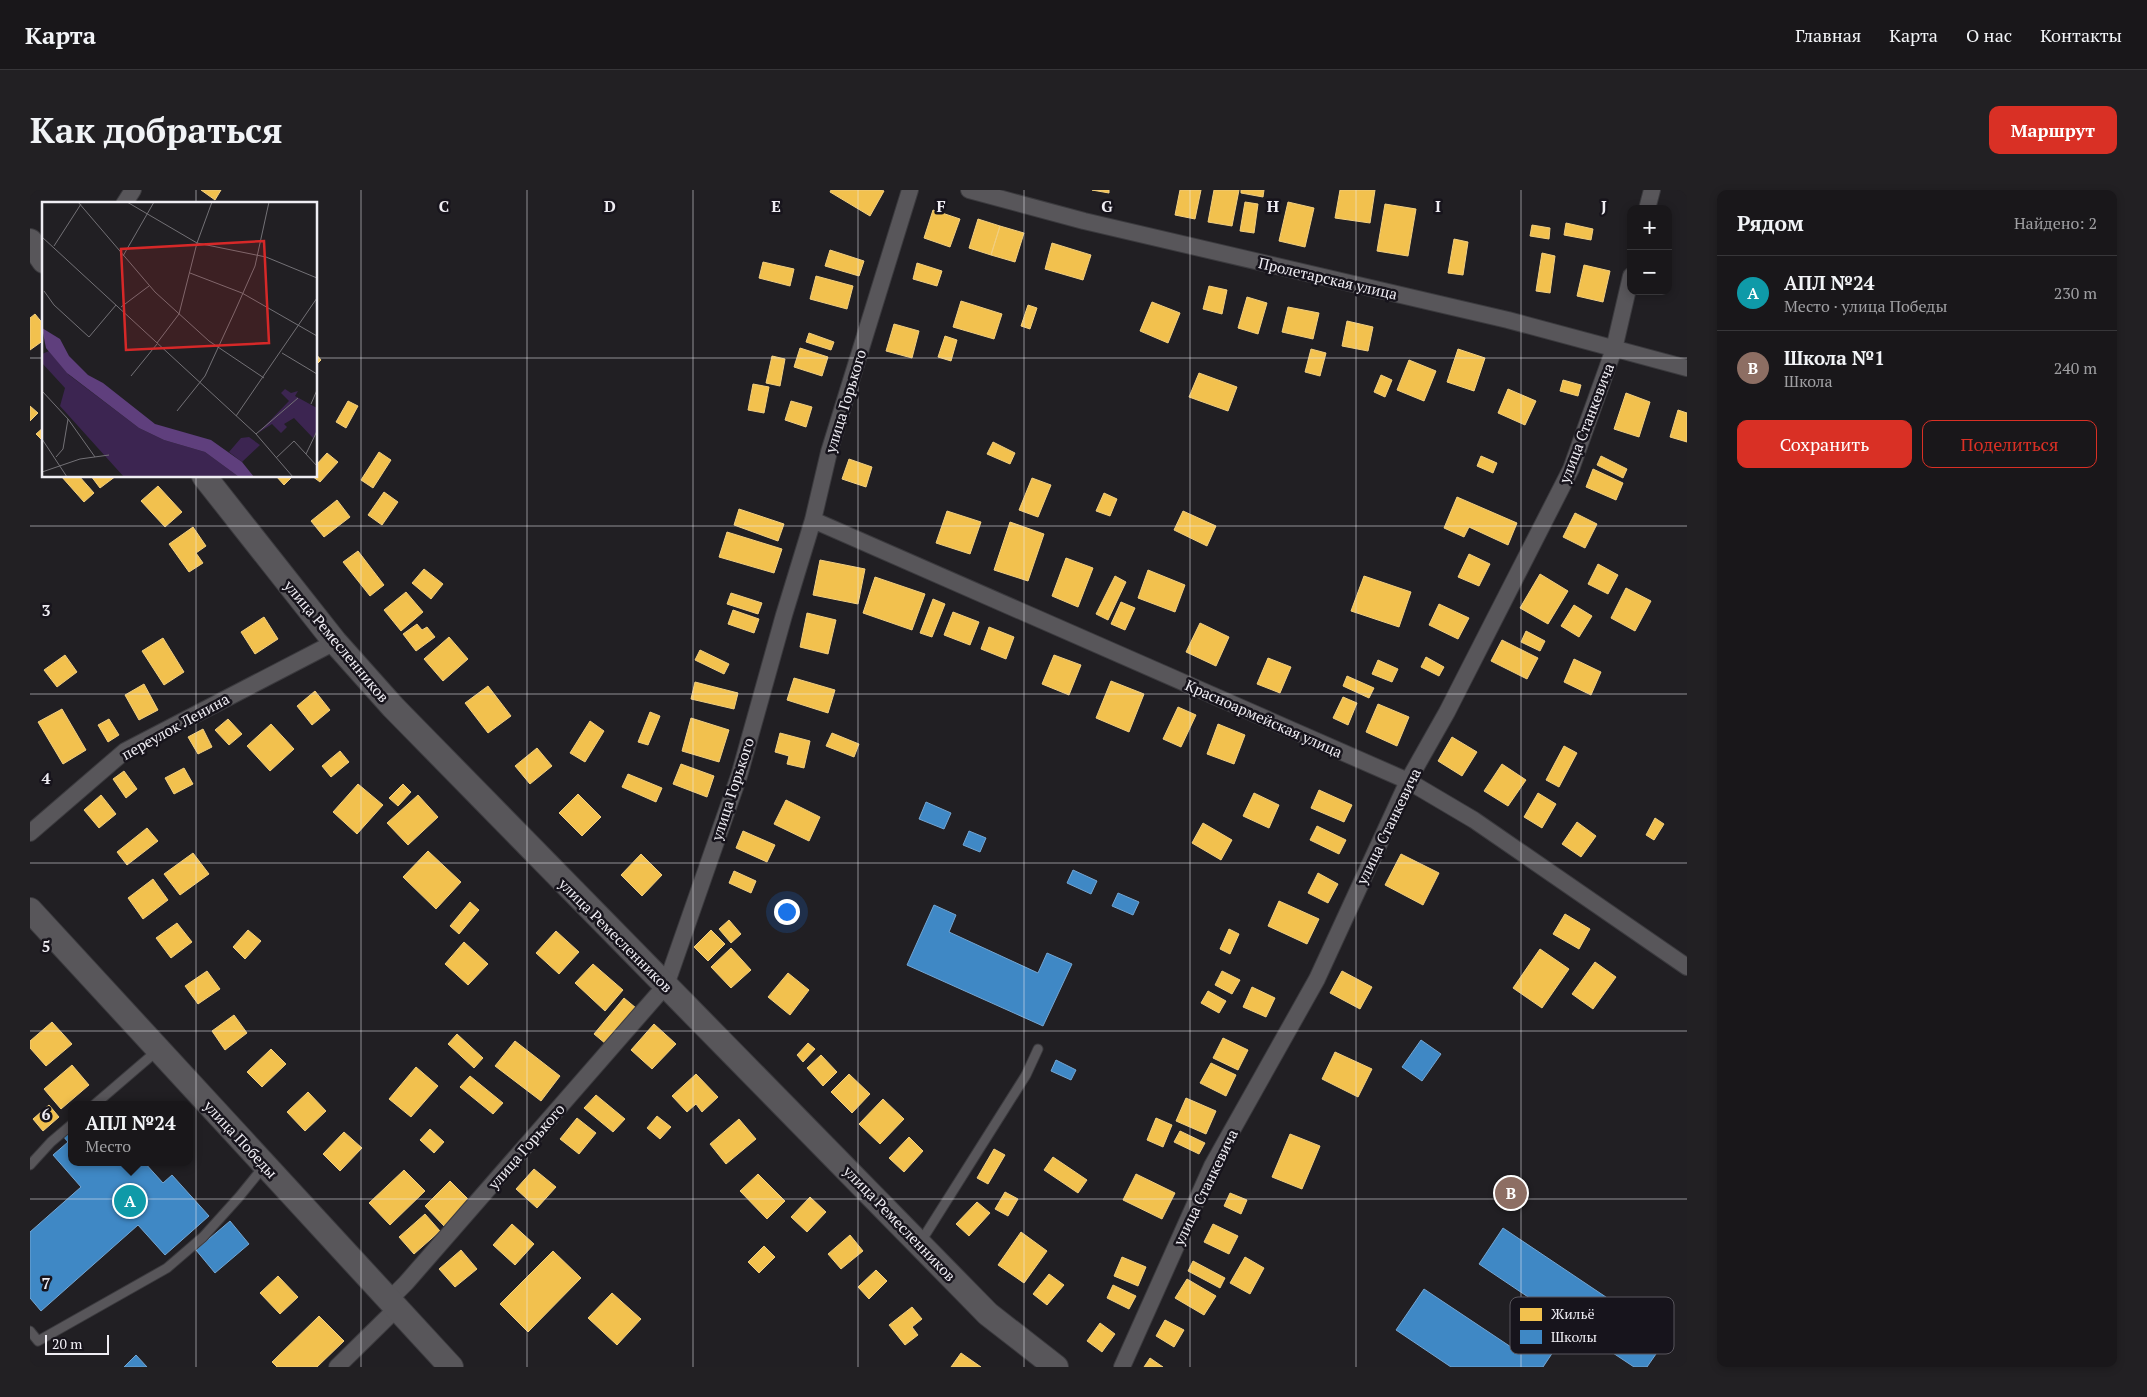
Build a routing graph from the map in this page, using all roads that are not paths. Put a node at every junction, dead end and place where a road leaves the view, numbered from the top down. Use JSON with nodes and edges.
{"nodes":[{"id":1,"x":133,"y":190,"type":"edge"},
{"id":2,"x":910,"y":190,"type":"edge"},
{"id":3,"x":969,"y":190,"type":"edge"},
{"id":4,"x":1652,"y":190,"type":"edge"},
{"id":5,"x":125,"y":202,"type":"edge"},
{"id":6,"x":1648,"y":205,"type":"edge"},
{"id":7,"x":30,"y":241,"type":"edge"},
{"id":8,"x":42,"y":258,"type":"edge"},
{"id":9,"x":1627,"y":293,"type":"edge"},
{"id":10,"x":1614,"y":349,"type":"junction"},
{"id":11,"x":1687,"y":368,"type":"edge"},
{"id":12,"x":206,"y":478,"type":"edge"},
{"id":13,"x":814,"y":520,"type":"junction"},
{"id":14,"x":335,"y":642,"type":"junction"},
{"id":15,"x":1408,"y":781,"type":"junction"},
{"id":16,"x":30,"y":833,"type":"edge"},
{"id":17,"x":30,"y":910,"type":"edge"},
{"id":18,"x":1687,"y":967,"type":"edge"},
{"id":19,"x":666,"y":985,"type":"junction"},
{"id":20,"x":1038,"y":1048,"type":"dead end"},
{"id":21,"x":158,"y":1050,"type":"junction"},
{"id":22,"x":99,"y":1101,"type":"edge"},
{"id":23,"x":68,"y":1127,"type":"edge"},
{"id":24,"x":30,"y":1165,"type":"edge"},
{"id":25,"x":265,"y":1165,"type":"junction"},
{"id":26,"x":920,"y":1243,"type":"junction"},
{"id":27,"x":393,"y":1304,"type":"junction"},
{"id":28,"x":30,"y":1331,"type":"edge"},
{"id":29,"x":337,"y":1367,"type":"edge"},
{"id":30,"x":451,"y":1367,"type":"edge"},
{"id":31,"x":1056,"y":1367,"type":"edge"},
{"id":32,"x":1122,"y":1367,"type":"edge"}],
"edges":[{"from":1,"to":5,"type":"street"},
{"from":2,"to":13,"type":"street","name":"улица Горького"},
{"from":3,"to":10,"type":"street","name":"Пролетарская улица"},
{"from":4,"to":6,"type":"street"},
{"from":7,"to":8,"type":"street"},
{"from":9,"to":10,"type":"street","name":"улица Станкевича"},
{"from":10,"to":11,"type":"street","name":"Пролетарская улица"},
{"from":10,"to":15,"type":"street","name":"улица Станкевича"},
{"from":12,"to":14,"type":"street","name":"улица Ремесленников"},
{"from":13,"to":15,"type":"street","name":"Красноармейская улица"},
{"from":13,"to":19,"type":"street","name":"улица Горького"},
{"from":14,"to":16,"type":"street","name":"переулок Ленина"},
{"from":14,"to":19,"type":"street","name":"улица Ремесленников"},
{"from":15,"to":18,"type":"street","name":"Красноармейская улица"},
{"from":15,"to":32,"type":"street","name":"улица Станкевича"},
{"from":17,"to":21,"type":"street","name":"улица Победы"},
{"from":19,"to":26,"type":"street","name":"улица Ремесленников"},
{"from":19,"to":27,"type":"street","name":"улица Горького"},
{"from":20,"to":26,"type":"lane"},
{"from":21,"to":22,"type":"lane"},
{"from":21,"to":25,"type":"street","name":"улица Победы"},
{"from":23,"to":24,"type":"lane"},
{"from":25,"to":27,"type":"street","name":"улица Победы"},
{"from":25,"to":28,"type":"lane"},
{"from":26,"to":31,"type":"street","name":"улица Ремесленников"},
{"from":27,"to":29,"type":"street","name":"улица Горького"},
{"from":27,"to":30,"type":"street","name":"улица Победы"}]}
